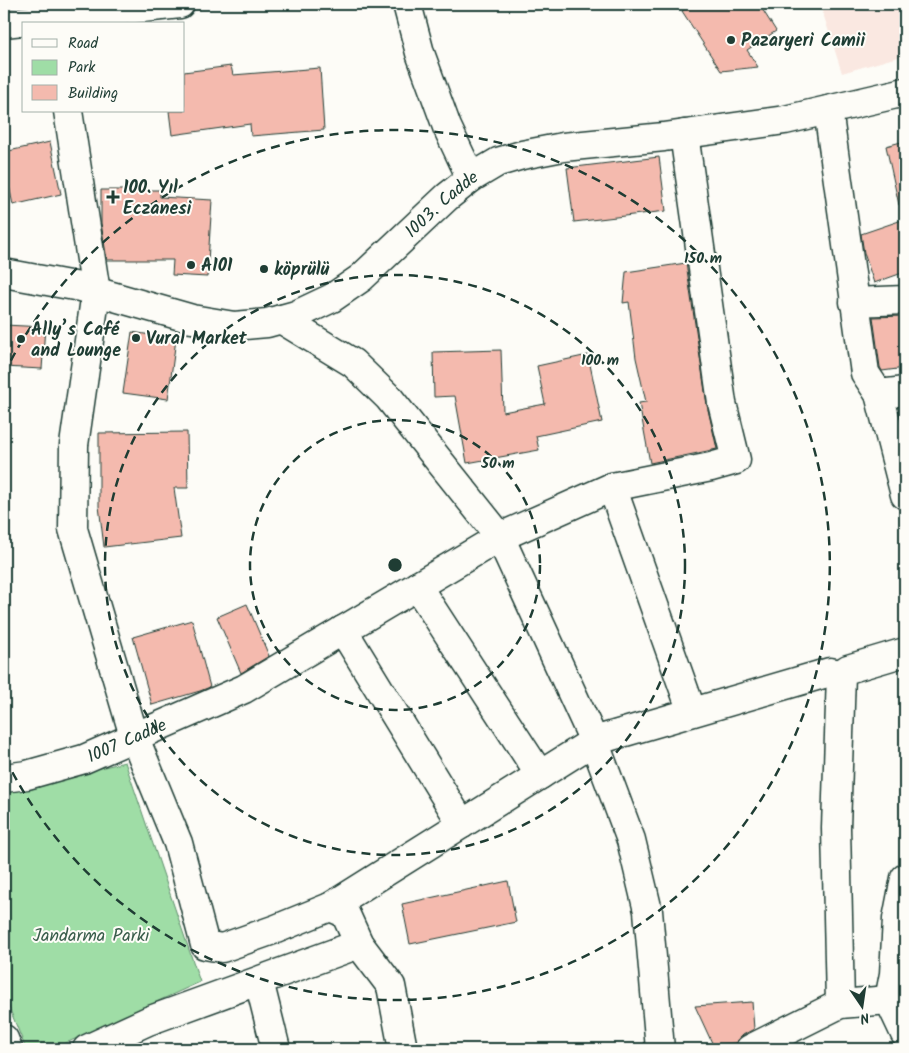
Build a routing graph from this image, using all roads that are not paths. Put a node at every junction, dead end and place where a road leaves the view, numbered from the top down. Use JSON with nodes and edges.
{"nodes":[{"id":1,"x":180,"y":4,"type":"edge"},
{"id":2,"x":407,"y":4,"type":"edge"},
{"id":3,"x":53,"y":15,"type":"edge"},
{"id":4,"x":4,"y":23,"type":"edge"},
{"id":5,"x":905,"y":92,"type":"edge"},
{"id":6,"x":828,"y":110,"type":"junction"},
{"id":7,"x":68,"y":112,"type":"edge"},
{"id":8,"x":684,"y":134,"type":"junction"},
{"id":9,"x":471,"y":178,"type":"junction"},
{"id":10,"x":4,"y":273,"type":"edge"},
{"id":11,"x":96,"y":292,"type":"junction"},
{"id":12,"x":905,"y":300,"type":"edge"},
{"id":13,"x":854,"y":302,"type":"junction"},
{"id":14,"x":281,"y":319,"type":"junction"},
{"id":15,"x":892,"y":392,"type":"edge"},
{"id":16,"x":612,"y":487,"type":"junction"},
{"id":17,"x":905,"y":495,"type":"edge"},
{"id":18,"x":500,"y":537,"type":"junction"},
{"id":19,"x":417,"y":586,"type":"junction"},
{"id":20,"x":343,"y":630,"type":"junction"},
{"id":21,"x":905,"y":652,"type":"edge"},
{"id":22,"x":841,"y":674,"type":"junction"},
{"id":23,"x":692,"y":712,"type":"junction"},
{"id":24,"x":134,"y":736,"type":"junction"},
{"id":25,"x":594,"y":741,"type":"junction"},
{"id":26,"x":540,"y":775,"type":"junction"},
{"id":27,"x":4,"y":778,"type":"edge"},
{"id":28,"x":462,"y":824,"type":"junction"},
{"id":29,"x":905,"y":878,"type":"edge"},
{"id":30,"x":330,"y":907,"type":"junction"},
{"id":31,"x":359,"y":944,"type":"junction"},
{"id":32,"x":259,"y":981,"type":"junction"},
{"id":33,"x":897,"y":997,"type":"edge"},
{"id":34,"x":840,"y":1004,"type":"junction"},
{"id":35,"x":905,"y":1034,"type":"edge"},
{"id":36,"x":4,"y":1039,"type":"edge"},
{"id":37,"x":8,"y":1049,"type":"edge"},
{"id":38,"x":88,"y":1049,"type":"edge"},
{"id":39,"x":276,"y":1049,"type":"edge"},
{"id":40,"x":403,"y":1049,"type":"edge"},
{"id":41,"x":660,"y":1049,"type":"edge"},
{"id":42,"x":750,"y":1049,"type":"edge"}],
"edges":[{"from":1,"to":3,"type":"street"},
{"from":2,"to":9,"type":"street"},
{"from":3,"to":4,"type":"street"},
{"from":5,"to":6,"type":"street","name":"1003. Cadde"},
{"from":6,"to":8,"type":"street","name":"1003. Cadde"},
{"from":6,"to":13,"type":"street"},
{"from":7,"to":11,"type":"street"},
{"from":8,"to":9,"type":"street","name":"1003. Cadde"},
{"from":8,"to":16,"type":"street","name":"1007 Cadde"},
{"from":9,"to":14,"type":"street","name":"1003. Cadde"},
{"from":10,"to":11,"type":"street","name":"1003. Cadde"},
{"from":11,"to":14,"type":"street","name":"1003. Cadde"},
{"from":11,"to":24,"type":"street"},
{"from":12,"to":13,"type":"street"},
{"from":13,"to":15,"type":"street"},
{"from":14,"to":18,"type":"street"},
{"from":15,"to":17,"type":"street"},
{"from":16,"to":18,"type":"street","name":"1007 Cadde"},
{"from":16,"to":23,"type":"street"},
{"from":18,"to":19,"type":"street","name":"1007 Cadde"},
{"from":18,"to":25,"type":"street"},
{"from":19,"to":20,"type":"street","name":"1007 Cadde"},
{"from":19,"to":26,"type":"street"},
{"from":20,"to":24,"type":"street","name":"1007 Cadde"},
{"from":20,"to":28,"type":"street"},
{"from":21,"to":22,"type":"street"},
{"from":22,"to":23,"type":"street"},
{"from":22,"to":34,"type":"street"},
{"from":23,"to":25,"type":"street"},
{"from":24,"to":27,"type":"street","name":"1007 Cadde"},
{"from":24,"to":30,"type":"street"},
{"from":25,"to":26,"type":"street"},
{"from":25,"to":41,"type":"street"},
{"from":26,"to":28,"type":"street"},
{"from":28,"to":30,"type":"street"},
{"from":29,"to":33,"type":"street"},
{"from":30,"to":31,"type":"street"},
{"from":31,"to":32,"type":"street"},
{"from":31,"to":40,"type":"street"},
{"from":32,"to":38,"type":"street"},
{"from":32,"to":39,"type":"street"},
{"from":33,"to":34,"type":"street"},
{"from":33,"to":35,"type":"street"},
{"from":34,"to":42,"type":"street"},
{"from":36,"to":37,"type":"street"}]}
